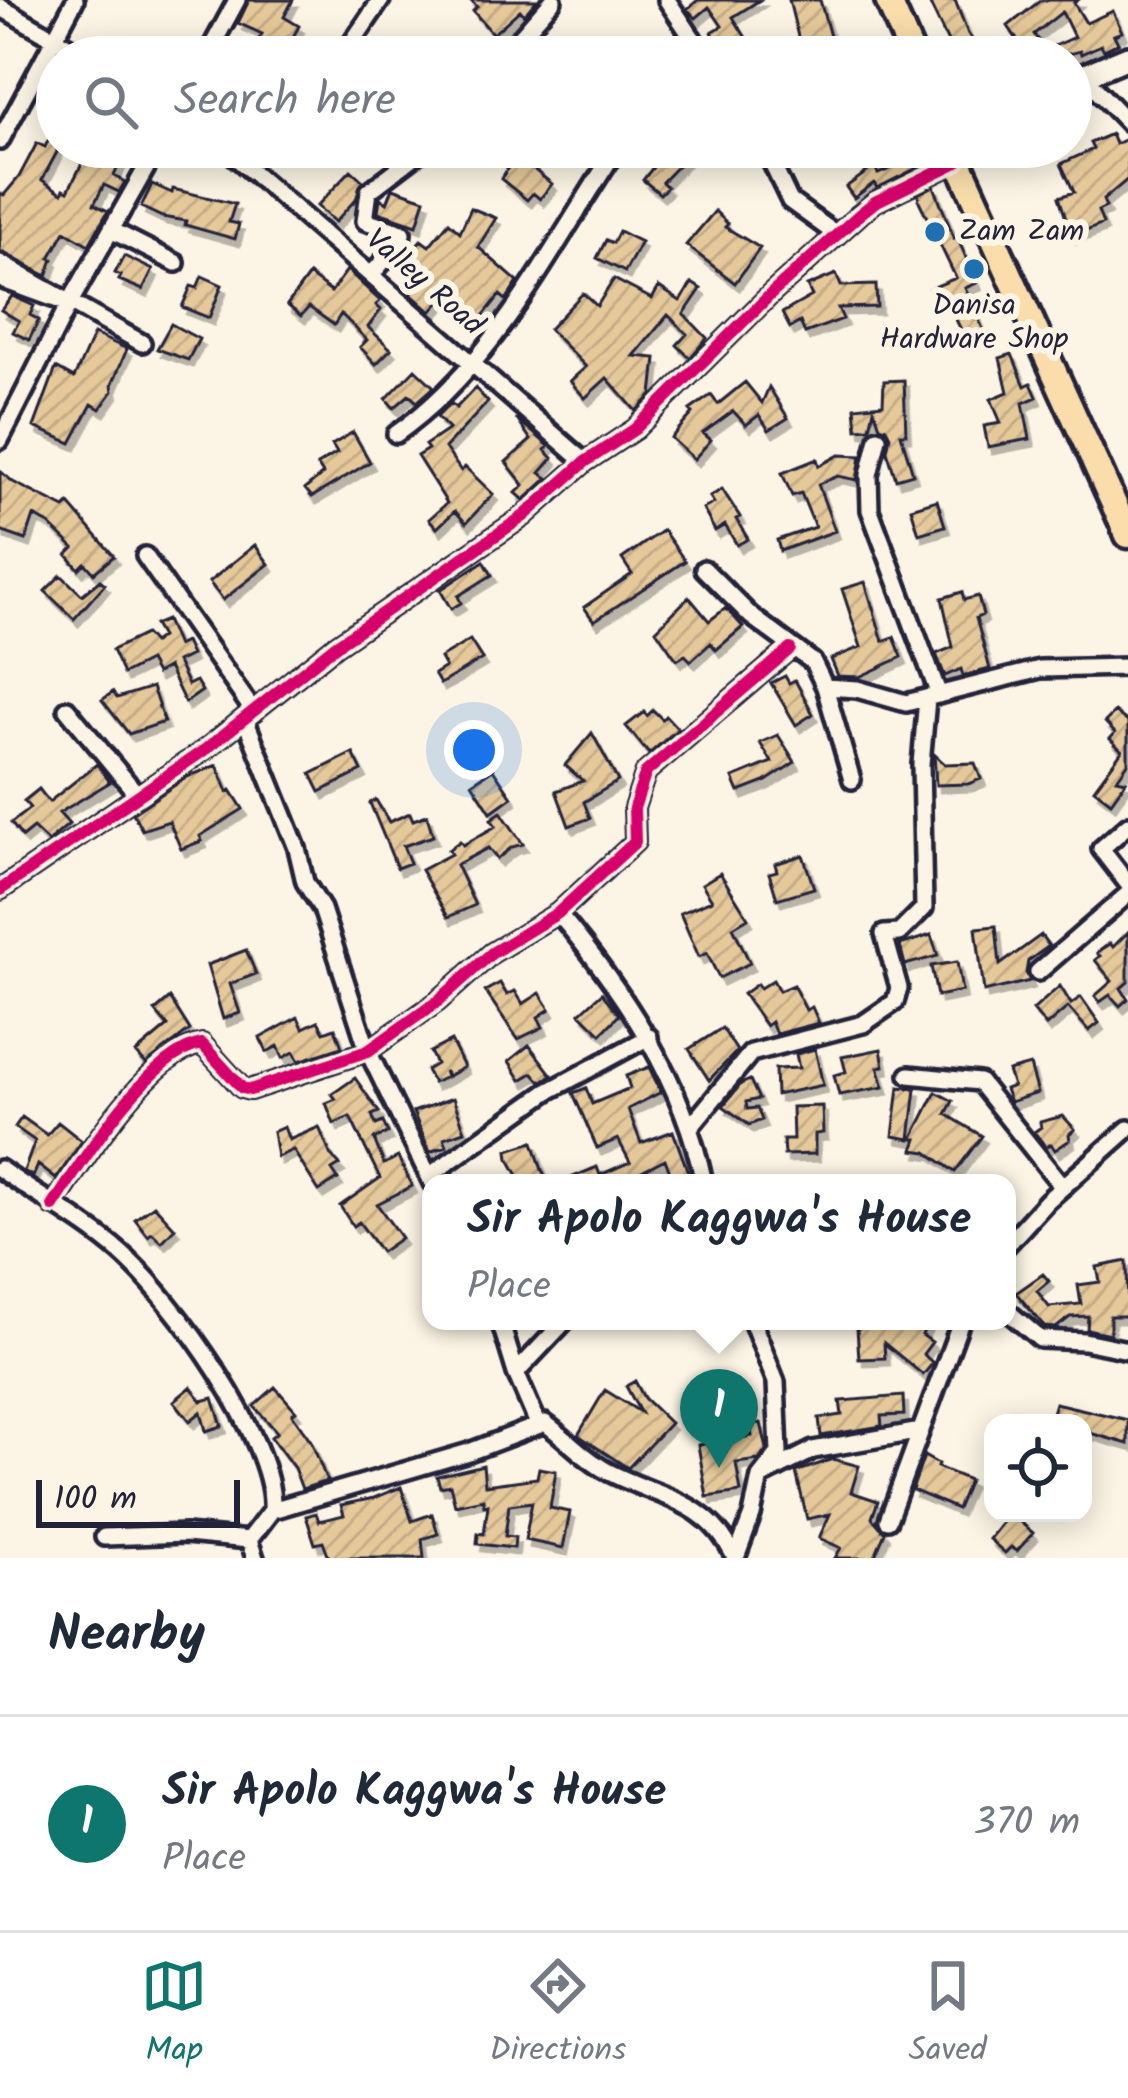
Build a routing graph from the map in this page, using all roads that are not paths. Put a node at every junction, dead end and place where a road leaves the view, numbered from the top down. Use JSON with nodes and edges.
{"nodes":[{"id":1,"x":75,"y":0,"type":"edge"},
{"id":2,"x":237,"y":0,"type":"edge"},
{"id":3,"x":381,"y":0,"type":"edge"},
{"id":4,"x":553,"y":0,"type":"edge"},
{"id":5,"x":668,"y":0,"type":"edge"},
{"id":6,"x":887,"y":0,"type":"edge"},
{"id":7,"x":0,"y":7,"type":"edge"},
{"id":8,"x":53,"y":36,"type":"edge"},
{"id":9,"x":56,"y":36,"type":"edge"},
{"id":10,"x":217,"y":36,"type":"edge"},
{"id":11,"x":356,"y":36,"type":"edge"},
{"id":12,"x":521,"y":36,"type":"edge"},
{"id":13,"x":691,"y":36,"type":"edge"},
{"id":14,"x":903,"y":36,"type":"edge"},
{"id":15,"x":1128,"y":57,"type":"edge"},
{"id":16,"x":36,"y":73,"type":"edge"},
{"id":17,"x":1092,"y":73,"type":"edge"},
{"id":18,"x":1092,"y":92,"type":"edge"},
{"id":19,"x":1128,"y":123,"type":"edge"},
{"id":20,"x":0,"y":141,"type":"edge"},
{"id":21,"x":147,"y":168,"type":"edge"},
{"id":22,"x":248,"y":168,"type":"edge"},
{"id":23,"x":399,"y":168,"type":"edge"},
{"id":24,"x":605,"y":168,"type":"edge"},
{"id":25,"x":774,"y":168,"type":"edge"},
{"id":26,"x":931,"y":168,"type":"edge"},
{"id":27,"x":960,"y":168,"type":"edge"},
{"id":28,"x":113,"y":231,"type":"junction"},
{"id":29,"x":837,"y":235,"type":"junction"},
{"id":30,"x":0,"y":263,"type":"edge"},
{"id":31,"x":176,"y":263,"type":"dead end"},
{"id":32,"x":372,"y":274,"type":"junction"},
{"id":33,"x":0,"y":279,"type":"edge"},
{"id":34,"x":70,"y":302,"type":"junction"},
{"id":35,"x":142,"y":344,"type":"dead end"},
{"id":36,"x":474,"y":363,"type":"junction"},
{"id":37,"x":396,"y":434,"type":"dead end"},
{"id":38,"x":878,"y":438,"type":"dead end"},
{"id":39,"x":0,"y":440,"type":"edge"},
{"id":40,"x":585,"y":462,"type":"junction"},
{"id":41,"x":1128,"y":535,"type":"edge"},
{"id":42,"x":145,"y":556,"type":"dead end"},
{"id":43,"x":704,"y":569,"type":"dead end"},
{"id":44,"x":790,"y":649,"type":"junction"},
{"id":45,"x":1128,"y":667,"type":"edge"},
{"id":46,"x":826,"y":687,"type":"junction"},
{"id":47,"x":933,"y":697,"type":"junction"},
{"id":48,"x":68,"y":709,"type":"dead end"},
{"id":49,"x":249,"y":716,"type":"junction"},
{"id":50,"x":852,"y":779,"type":"dead end"},
{"id":51,"x":136,"y":794,"type":"junction"},
{"id":52,"x":1128,"y":825,"type":"edge"},
{"id":53,"x":1128,"y":884,"type":"edge"},
{"id":54,"x":0,"y":890,"type":"edge"},
{"id":55,"x":1128,"y":894,"type":"edge"},
{"id":56,"x":558,"y":913,"type":"junction"},
{"id":57,"x":1038,"y":972,"type":"dead end"},
{"id":58,"x":649,"y":1036,"type":"junction"},
{"id":59,"x":368,"y":1052,"type":"junction"},
{"id":60,"x":909,"y":1075,"type":"dead end"},
{"id":61,"x":691,"y":1126,"type":"junction"},
{"id":62,"x":1128,"y":1129,"type":"edge"},
{"id":63,"x":0,"y":1169,"type":"edge"},
{"id":64,"x":428,"y":1174,"type":"edge"},
{"id":65,"x":437,"y":1174,"type":"edge"},
{"id":66,"x":702,"y":1174,"type":"edge"},
{"id":67,"x":1062,"y":1186,"type":"junction"},
{"id":68,"x":52,"y":1205,"type":"junction"},
{"id":69,"x":1016,"y":1235,"type":"edge"},
{"id":70,"x":1016,"y":1319,"type":"edge"},
{"id":71,"x":503,"y":1330,"type":"edge"},
{"id":72,"x":557,"y":1330,"type":"edge"},
{"id":73,"x":756,"y":1330,"type":"edge"},
{"id":74,"x":958,"y":1330,"type":"edge"},
{"id":75,"x":1128,"y":1349,"type":"edge"},
{"id":76,"x":516,"y":1373,"type":"junction"},
{"id":77,"x":538,"y":1424,"type":"junction"},
{"id":78,"x":921,"y":1431,"type":"junction"},
{"id":79,"x":760,"y":1477,"type":"junction"},
{"id":80,"x":272,"y":1510,"type":"junction"},
{"id":81,"x":887,"y":1520,"type":"dead end"},
{"id":82,"x":104,"y":1537,"type":"dead end"},
{"id":83,"x":249,"y":1540,"type":"junction"},
{"id":84,"x":255,"y":1558,"type":"edge"},
{"id":85,"x":735,"y":1558,"type":"edge"}],
"edges":[{"from":1,"to":9,"type":"street"},
{"from":2,"to":10,"type":"street"},
{"from":3,"to":11,"type":"street"},
{"from":4,"to":12,"type":"street"},
{"from":5,"to":13,"type":"street"},
{"from":6,"to":14,"type":"main road"},
{"from":7,"to":8,"type":"street"},
{"from":15,"to":17,"type":"street"},
{"from":16,"to":20,"type":"street"},
{"from":18,"to":19,"type":"street"},
{"from":21,"to":28,"type":"street"},
{"from":22,"to":32,"type":"street","name":"Valley Road"},
{"from":23,"to":32,"type":"street"},
{"from":24,"to":36,"type":"street"},
{"from":25,"to":29,"type":"street"},
{"from":26,"to":29,"type":"street"},
{"from":27,"to":41,"type":"main road"},
{"from":28,"to":31,"type":"street"},
{"from":28,"to":34,"type":"street"},
{"from":29,"to":40,"type":"street"},
{"from":30,"to":34,"type":"street"},
{"from":32,"to":36,"type":"street","name":"Valley Road"},
{"from":33,"to":34,"type":"street"},
{"from":34,"to":35,"type":"street"},
{"from":34,"to":39,"type":"street"},
{"from":36,"to":37,"type":"street"},
{"from":36,"to":40,"type":"street","name":"Valley Road"},
{"from":38,"to":47,"type":"street"},
{"from":40,"to":49,"type":"street"},
{"from":42,"to":49,"type":"street"},
{"from":43,"to":44,"type":"street"},
{"from":44,"to":46,"type":"street"},
{"from":44,"to":56,"type":"street"},
{"from":45,"to":47,"type":"street"},
{"from":46,"to":47,"type":"street"},
{"from":46,"to":50,"type":"street"},
{"from":47,"to":61,"type":"street"},
{"from":48,"to":51,"type":"street"},
{"from":49,"to":51,"type":"street"},
{"from":49,"to":59,"type":"street"},
{"from":51,"to":54,"type":"street"},
{"from":52,"to":53,"type":"street"},
{"from":55,"to":57,"type":"street"},
{"from":56,"to":58,"type":"street"},
{"from":56,"to":59,"type":"street"},
{"from":58,"to":61,"type":"street"},
{"from":58,"to":65,"type":"street"},
{"from":59,"to":64,"type":"street"},
{"from":59,"to":68,"type":"street"},
{"from":60,"to":67,"type":"street"},
{"from":61,"to":66,"type":"street"},
{"from":62,"to":67,"type":"street"},
{"from":63,"to":68,"type":"street"},
{"from":67,"to":69,"type":"street"},
{"from":68,"to":80,"type":"street"},
{"from":70,"to":75,"type":"street"},
{"from":71,"to":76,"type":"street"},
{"from":72,"to":76,"type":"street"},
{"from":73,"to":79,"type":"street"},
{"from":74,"to":78,"type":"street"},
{"from":76,"to":77,"type":"street"},
{"from":77,"to":80,"type":"street"},
{"from":77,"to":85,"type":"street"},
{"from":78,"to":79,"type":"street"},
{"from":78,"to":81,"type":"street"},
{"from":79,"to":85,"type":"street"},
{"from":80,"to":83,"type":"street"},
{"from":82,"to":83,"type":"street"},
{"from":83,"to":84,"type":"street"}]}
